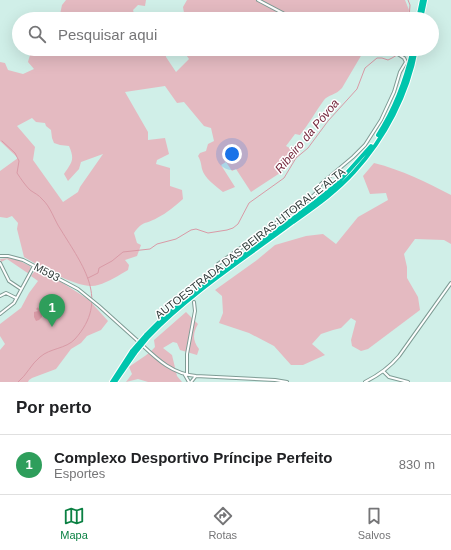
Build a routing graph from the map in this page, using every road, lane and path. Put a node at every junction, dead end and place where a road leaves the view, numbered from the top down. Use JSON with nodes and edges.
{"nodes":[{"id":1,"x":258,"y":0,"type":"edge"},
{"id":2,"x":422,"y":0,"type":"edge"},
{"id":3,"x":425,"y":0,"type":"edge"},
{"id":4,"x":281,"y":12,"type":"edge"},
{"id":5,"x":421,"y":12,"type":"edge"},
{"id":6,"x":422,"y":12,"type":"edge"},
{"id":7,"x":401,"y":56,"type":"edge"},
{"id":8,"x":413,"y":56,"type":"edge"},
{"id":9,"x":0,"y":256,"type":"edge"},
{"id":10,"x":0,"y":263,"type":"edge"},
{"id":11,"x":218,"y":264,"type":"dead end"},
{"id":12,"x":34,"y":266,"type":"junction"},
{"id":13,"x":451,"y":283,"type":"edge"},
{"id":14,"x":21,"y":289,"type":"junction"},
{"id":15,"x":0,"y":296,"type":"edge"},
{"id":16,"x":16,"y":298,"type":"junction"},
{"id":17,"x":194,"y":302,"type":"dead end"},
{"id":18,"x":0,"y":314,"type":"edge"},
{"id":19,"x":134,"y":352,"type":"junction"},
{"id":20,"x":384,"y":372,"type":"junction"},
{"id":21,"x":187,"y":375,"type":"junction"},
{"id":22,"x":196,"y":376,"type":"junction"},
{"id":23,"x":112,"y":382,"type":"edge"},
{"id":24,"x":116,"y":382,"type":"edge"},
{"id":25,"x":190,"y":382,"type":"edge"},
{"id":26,"x":287,"y":382,"type":"edge"},
{"id":27,"x":365,"y":382,"type":"edge"},
{"id":28,"x":408,"y":382,"type":"edge"}],
"edges":[{"from":1,"to":4,"type":"street"},
{"from":2,"to":5,"type":"highway"},
{"from":3,"to":6,"type":"highway"},
{"from":7,"to":11,"type":"street"},
{"from":8,"to":19,"type":"highway","name":"AUTOESTRADA DAS BEIRAS LITORAL E ALTA","bridge":true},
{"from":9,"to":12,"type":"street","name":"M593"},
{"from":10,"to":14,"type":"street"},
{"from":12,"to":14,"type":"street"},
{"from":12,"to":21,"type":"street","name":"M593"},
{"from":13,"to":20,"type":"street"},
{"from":14,"to":16,"type":"street"},
{"from":15,"to":16,"type":"street"},
{"from":16,"to":18,"type":"street"},
{"from":17,"to":21,"type":"street"},
{"from":19,"to":23,"type":"highway","name":"AUTOESTRADA DAS BEIRAS LITORAL E ALTA"},
{"from":19,"to":24,"type":"highway","name":"AUTOESTRADA DAS BEIRAS LITORAL E ALTA"},
{"from":20,"to":27,"type":"street"},
{"from":20,"to":28,"type":"street"},
{"from":21,"to":22,"type":"street"},
{"from":21,"to":25,"type":"street"},
{"from":21,"to":25,"type":"street"},
{"from":22,"to":25,"type":"street"},
{"from":22,"to":26,"type":"street"}]}
